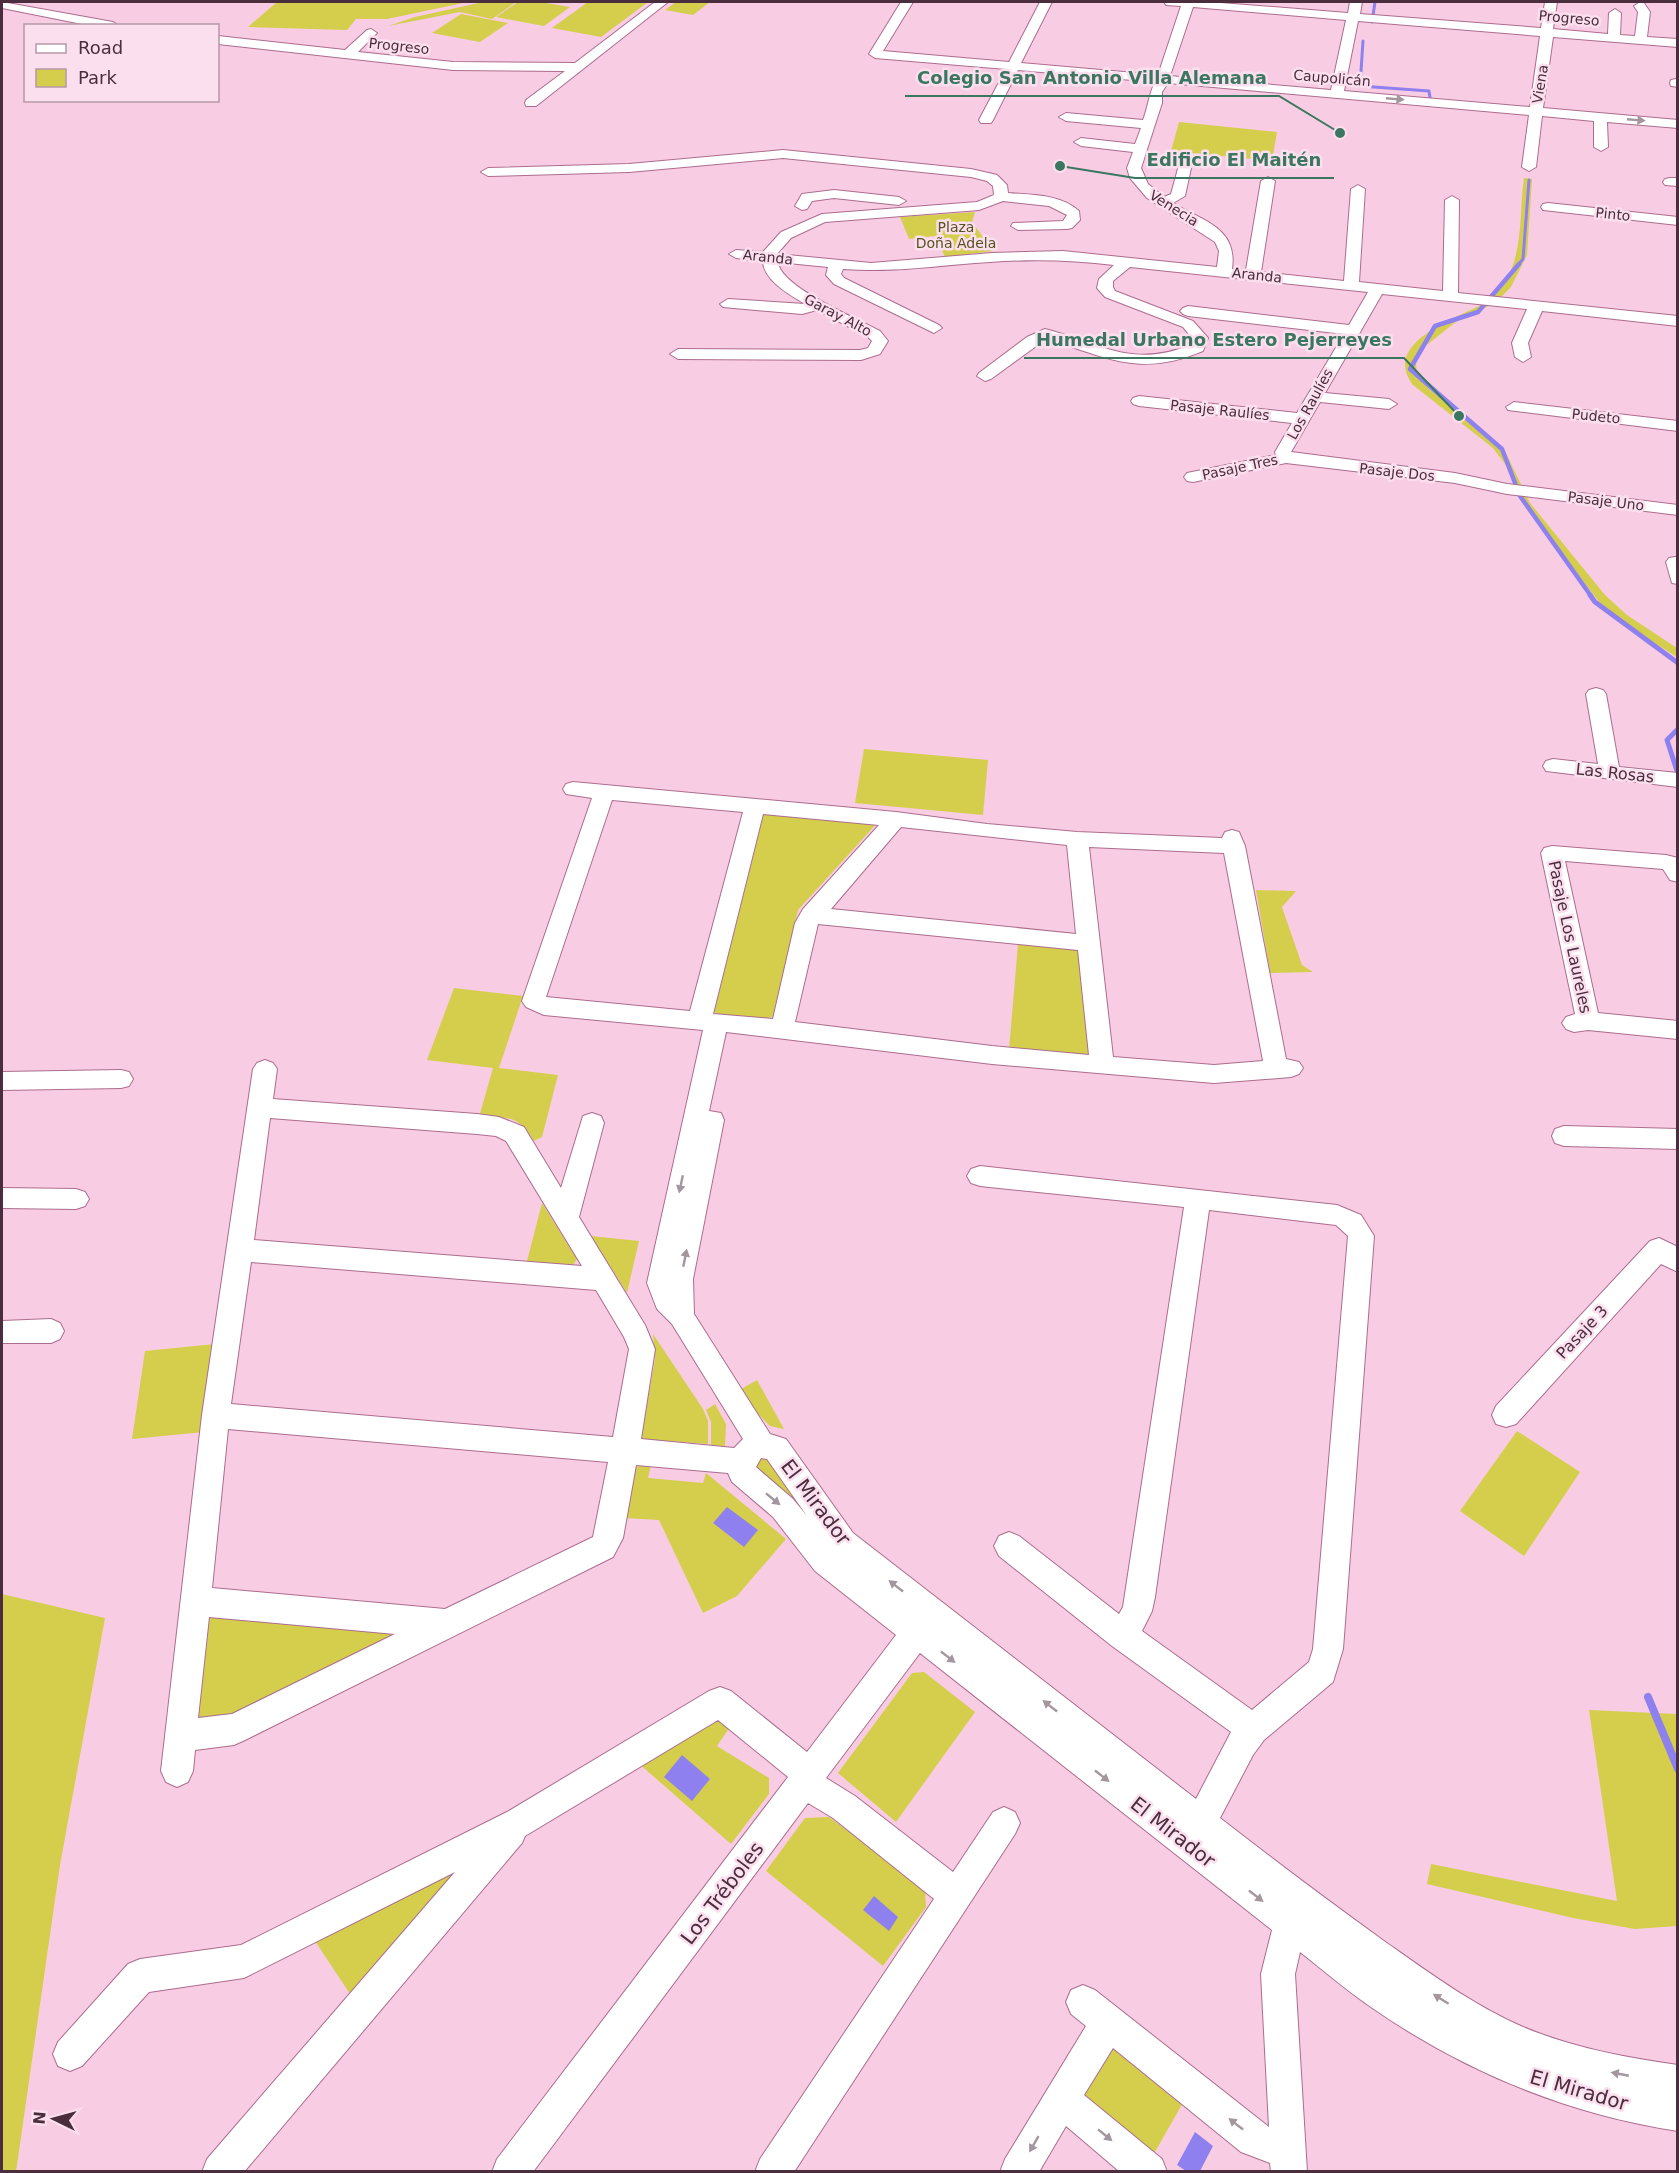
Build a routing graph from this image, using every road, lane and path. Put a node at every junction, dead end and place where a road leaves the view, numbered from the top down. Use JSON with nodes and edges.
{"nodes":[{"id":1,"x":662,"y":2,"type":"edge"},
{"id":2,"x":908,"y":2,"type":"edge"},
{"id":3,"x":1046,"y":2,"type":"edge"},
{"id":4,"x":1170,"y":2,"type":"edge"},
{"id":5,"x":1356,"y":2,"type":"edge"},
{"id":6,"x":1551,"y":2,"type":"edge"},
{"id":7,"x":1188,"y":3,"type":"junction"},
{"id":8,"x":2,"y":4,"type":"edge"},
{"id":9,"x":1640,"y":6,"type":"dead end"},
{"id":10,"x":1615,"y":14,"type":"dead end"},
{"id":11,"x":1358,"y":16,"type":"junction"},
{"id":12,"x":103,"y":24,"type":"edge"},
{"id":13,"x":1548,"y":32,"type":"junction"},
{"id":14,"x":371,"y":33,"type":"dead end"},
{"id":15,"x":1614,"y":37,"type":"junction"},
{"id":16,"x":219,"y":40,"type":"edge"},
{"id":17,"x":1641,"y":40,"type":"junction"},
{"id":18,"x":1677,"y":43,"type":"edge"},
{"id":19,"x":347,"y":55,"type":"junction"},
{"id":20,"x":1014,"y":66,"type":"junction"},
{"id":21,"x":578,"y":67,"type":"junction"},
{"id":22,"x":1163,"y":78,"type":"junction"},
{"id":23,"x":1337,"y":94,"type":"junction"},
{"id":24,"x":531,"y":103,"type":"dead end"},
{"id":25,"x":1662,"y":107,"type":"dead end"},
{"id":26,"x":1536,"y":112,"type":"junction"},
{"id":27,"x":1608,"y":115,"type":"junction"},
{"id":28,"x":1066,"y":117,"type":"dead end"},
{"id":29,"x":986,"y":120,"type":"dead end"},
{"id":30,"x":1671,"y":124,"type":"edge"},
{"id":31,"x":1149,"y":125,"type":"junction"},
{"id":32,"x":1081,"y":142,"type":"dead end"},
{"id":33,"x":1601,"y":147,"type":"dead end"},
{"id":34,"x":1141,"y":149,"type":"junction"},
{"id":35,"x":733,"y":157,"type":"junction"},
{"id":36,"x":1529,"y":167,"type":"dead end"},
{"id":37,"x":1184,"y":168,"type":"dead end"},
{"id":38,"x":488,"y":172,"type":"dead end"},
{"id":39,"x":735,"y":172,"type":"dead end"},
{"id":40,"x":1268,"y":181,"type":"dead end"},
{"id":41,"x":1358,"y":189,"type":"dead end"},
{"id":42,"x":1001,"y":197,"type":"junction"},
{"id":43,"x":1452,"y":200,"type":"dead end"},
{"id":44,"x":1164,"y":202,"type":"junction"},
{"id":45,"x":802,"y":206,"type":"dead end"},
{"id":46,"x":1548,"y":207,"type":"dead end"},
{"id":47,"x":916,"y":211,"type":"junction"},
{"id":48,"x":1677,"y":221,"type":"edge"},
{"id":49,"x":1018,"y":226,"type":"dead end"},
{"id":50,"x":736,"y":254,"type":"dead end"},
{"id":51,"x":769,"y":257,"type":"junction"},
{"id":52,"x":1127,"y":262,"type":"junction"},
{"id":53,"x":837,"y":264,"type":"junction"},
{"id":54,"x":1224,"y":272,"type":"junction"},
{"id":55,"x":1253,"y":275,"type":"junction"},
{"id":56,"x":1351,"y":285,"type":"junction"},
{"id":57,"x":1378,"y":288,"type":"junction"},
{"id":58,"x":1450,"y":297,"type":"junction"},
{"id":59,"x":728,"y":304,"type":"dead end"},
{"id":60,"x":818,"y":305,"type":"junction"},
{"id":61,"x":1536,"y":306,"type":"junction"},
{"id":62,"x":1188,"y":311,"type":"dead end"},
{"id":63,"x":1677,"y":321,"type":"edge"},
{"id":64,"x":934,"y":328,"type":"dead end"},
{"id":65,"x":1352,"y":330,"type":"junction"},
{"id":66,"x":678,"y":354,"type":"dead end"},
{"id":67,"x":1522,"y":357,"type":"dead end"},
{"id":68,"x":985,"y":376,"type":"dead end"},
{"id":69,"x":1314,"y":397,"type":"junction"},
{"id":70,"x":1139,"y":401,"type":"dead end"},
{"id":71,"x":1389,"y":404,"type":"dead end"},
{"id":72,"x":1514,"y":407,"type":"dead end"},
{"id":73,"x":1302,"y":418,"type":"junction"},
{"id":74,"x":1677,"y":426,"type":"edge"},
{"id":75,"x":1286,"y":458,"type":"junction"},
{"id":76,"x":1193,"y":477,"type":"dead end"},
{"id":77,"x":1535,"y":492,"type":"joint"},
{"id":78,"x":1677,"y":510,"type":"edge"},
{"id":79,"x":1596,"y":694,"type":"dead end"},
{"id":80,"x":1553,"y":766,"type":"dead end"},
{"id":81,"x":1610,"y":772,"type":"junction"},
{"id":82,"x":1675,"y":779,"type":"edge"},
{"id":83,"x":573,"y":789,"type":"dead end"},
{"id":84,"x":604,"y":793,"type":"junction"},
{"id":85,"x":755,"y":806,"type":"junction"},
{"id":86,"x":896,"y":819,"type":"junction"},
{"id":87,"x":1077,"y":839,"type":"junction"},
{"id":88,"x":1677,"y":875,"type":"edge"},
{"id":89,"x":811,"y":915,"type":"junction"},
{"id":90,"x":1088,"y":943,"type":"junction"},
{"id":91,"x":715,"y":1024,"type":"junction"},
{"id":92,"x":782,"y":1029,"type":"junction"},
{"id":93,"x":1677,"y":1030,"type":"edge"},
{"id":94,"x":1102,"y":1065,"type":"junction"},
{"id":95,"x":265,"y":1069,"type":"dead end"},
{"id":96,"x":121,"y":1079,"type":"dead end"},
{"id":97,"x":2,"y":1081,"type":"edge"},
{"id":98,"x":261,"y":1108,"type":"junction"},
{"id":99,"x":592,"y":1123,"type":"dead end"},
{"id":100,"x":1564,"y":1136,"type":"dead end"},
{"id":101,"x":1677,"y":1139,"type":"edge"},
{"id":102,"x":980,"y":1176,"type":"dead end"},
{"id":103,"x":2,"y":1198,"type":"edge"},
{"id":104,"x":1198,"y":1198,"type":"junction"},
{"id":105,"x":76,"y":1199,"type":"dead end"},
{"id":106,"x":566,"y":1217,"type":"junction"},
{"id":107,"x":240,"y":1250,"type":"junction"},
{"id":108,"x":1668,"y":1255,"type":"edge"},
{"id":109,"x":602,"y":1279,"type":"junction"},
{"id":110,"x":51,"y":1331,"type":"dead end"},
{"id":111,"x":2,"y":1332,"type":"edge"},
{"id":112,"x":216,"y":1415,"type":"junction"},
{"id":113,"x":1506,"y":1415,"type":"dead end"},
{"id":114,"x":624,"y":1449,"type":"junction"},
{"id":115,"x":751,"y":1453,"type":"junction"},
{"id":116,"x":1009,"y":1546,"type":"dead end"},
{"id":117,"x":196,"y":1601,"type":"junction"},
{"id":118,"x":924,"y":1623,"type":"junction"},
{"id":119,"x":447,"y":1624,"type":"junction"},
{"id":120,"x":1123,"y":1636,"type":"junction"},
{"id":121,"x":1253,"y":1730,"type":"junction"},
{"id":122,"x":181,"y":1736,"type":"junction"},
{"id":123,"x":177,"y":1771,"type":"dead end"},
{"id":124,"x":808,"y":1779,"type":"junction"},
{"id":125,"x":518,"y":1823,"type":"junction"},
{"id":126,"x":1004,"y":1823,"type":"dead end"},
{"id":127,"x":1200,"y":1823,"type":"junction"},
{"id":128,"x":956,"y":1895,"type":"junction"},
{"id":129,"x":1293,"y":1910,"type":"junction"},
{"id":130,"x":70,"y":2054,"type":"dead end"},
{"id":131,"x":1677,"y":2083,"type":"edge"},
{"id":132,"x":1061,"y":2099,"type":"junction"},
{"id":133,"x":1677,"y":2113,"type":"edge"},
{"id":134,"x":1288,"y":2162,"type":"edge"},
{"id":135,"x":220,"y":2172,"type":"edge"},
{"id":136,"x":510,"y":2172,"type":"edge"},
{"id":137,"x":773,"y":2172,"type":"edge"},
{"id":138,"x":1018,"y":2172,"type":"edge"},
{"id":139,"x":1149,"y":2172,"type":"edge"}],
"edges":[{"from":1,"to":21,"type":"street"},
{"from":2,"to":20,"type":"street","name":"Caupolicán"},
{"from":3,"to":20,"type":"street"},
{"from":4,"to":7,"type":"street","name":"Progreso"},
{"from":5,"to":11,"type":"street"},
{"from":6,"to":13,"type":"street","name":"Viena"},
{"from":7,"to":11,"type":"street","name":"Progreso"},
{"from":7,"to":22,"type":"street","name":"Venecia"},
{"from":8,"to":12,"type":"street"},
{"from":9,"to":17,"type":"street"},
{"from":10,"to":15,"type":"street"},
{"from":11,"to":13,"type":"street","name":"Progreso"},
{"from":11,"to":23,"type":"street"},
{"from":13,"to":15,"type":"street","name":"Progreso"},
{"from":13,"to":26,"type":"street","name":"Viena"},
{"from":14,"to":19,"type":"street"},
{"from":15,"to":17,"type":"street","name":"Progreso"},
{"from":16,"to":19,"type":"street","name":"Progreso"},
{"from":17,"to":18,"type":"street","name":"Progreso"},
{"from":19,"to":21,"type":"street","name":"Progreso"},
{"from":20,"to":22,"type":"street","name":"Caupolicán"},
{"from":20,"to":29,"type":"street"},
{"from":21,"to":24,"type":"street"},
{"from":22,"to":23,"type":"street","name":"Caupolicán"},
{"from":22,"to":31,"type":"street","name":"Venecia"},
{"from":23,"to":26,"type":"street","name":"Caupolicán","one_way":true},
{"from":25,"to":30,"type":"street"},
{"from":26,"to":27,"type":"street","name":"Caupolicán"},
{"from":26,"to":36,"type":"street","name":"Viena"},
{"from":27,"to":30,"type":"street","name":"Caupolicán","one_way":true},
{"from":27,"to":33,"type":"street"},
{"from":28,"to":31,"type":"street"},
{"from":31,"to":34,"type":"street","name":"Venecia"},
{"from":32,"to":34,"type":"street"},
{"from":34,"to":44,"type":"street","name":"Venecia"},
{"from":35,"to":38,"type":"street"},
{"from":35,"to":39,"type":"street"},
{"from":35,"to":42,"type":"street"},
{"from":37,"to":44,"type":"street"},
{"from":40,"to":55,"type":"street"},
{"from":41,"to":56,"type":"street"},
{"from":42,"to":47,"type":"street"},
{"from":42,"to":49,"type":"street"},
{"from":43,"to":58,"type":"street"},
{"from":44,"to":54,"type":"street","name":"Venecia"},
{"from":45,"to":47,"type":"street"},
{"from":46,"to":48,"type":"street","name":"Pinto"},
{"from":47,"to":51,"type":"street"},
{"from":50,"to":51,"type":"street","name":"Aranda"},
{"from":51,"to":53,"type":"street","name":"Aranda"},
{"from":51,"to":60,"type":"street","name":"Garay Alto"},
{"from":52,"to":53,"type":"street","name":"Aranda"},
{"from":52,"to":54,"type":"street","name":"Aranda"},
{"from":52,"to":68,"type":"street"},
{"from":53,"to":64,"type":"street"},
{"from":54,"to":55,"type":"street","name":"Aranda"},
{"from":55,"to":56,"type":"street","name":"Aranda"},
{"from":56,"to":57,"type":"street","name":"Aranda"},
{"from":57,"to":58,"type":"street","name":"Aranda"},
{"from":57,"to":65,"type":"street","name":"Los Raulíes"},
{"from":58,"to":61,"type":"street","name":"Aranda"},
{"from":59,"to":60,"type":"street"},
{"from":60,"to":66,"type":"street","name":"Garay Alto"},
{"from":61,"to":63,"type":"street","name":"Aranda"},
{"from":61,"to":67,"type":"street"},
{"from":62,"to":65,"type":"street"},
{"from":65,"to":69,"type":"street","name":"Los Raulíes"},
{"from":69,"to":71,"type":"street"},
{"from":69,"to":73,"type":"street","name":"Los Raulíes"},
{"from":70,"to":73,"type":"street","name":"Pasaje Raulíes"},
{"from":72,"to":74,"type":"street","name":"Pudeto"},
{"from":73,"to":75,"type":"street","name":"Los Raulíes"},
{"from":75,"to":76,"type":"street","name":"Pasaje Tres"},
{"from":75,"to":77,"type":"street","name":"Pasaje Dos"},
{"from":77,"to":78,"type":"street","name":"Pasaje Uno"},
{"from":79,"to":81,"type":"street"},
{"from":80,"to":81,"type":"street","name":"Las Rosas"},
{"from":81,"to":82,"type":"street","name":"Las Rosas"},
{"from":83,"to":84,"type":"street"},
{"from":84,"to":85,"type":"street"},
{"from":84,"to":91,"type":"street"},
{"from":85,"to":86,"type":"street"},
{"from":85,"to":91,"type":"street","name":"El Mirador"},
{"from":86,"to":87,"type":"street"},
{"from":86,"to":89,"type":"street"},
{"from":87,"to":90,"type":"street"},
{"from":87,"to":94,"type":"street"},
{"from":88,"to":93,"type":"street","name":"Pasaje Los Laureles"},
{"from":89,"to":90,"type":"street"},
{"from":89,"to":92,"type":"street"},
{"from":90,"to":94,"type":"street"},
{"from":91,"to":92,"type":"street"},
{"from":91,"to":115,"type":"street","name":"El Mirador"},
{"from":92,"to":94,"type":"street"},
{"from":95,"to":98,"type":"street"},
{"from":96,"to":97,"type":"street"},
{"from":98,"to":106,"type":"street"},
{"from":98,"to":107,"type":"street"},
{"from":99,"to":106,"type":"street"},
{"from":100,"to":101,"type":"street"},
{"from":102,"to":104,"type":"street"},
{"from":103,"to":105,"type":"street"},
{"from":104,"to":120,"type":"street"},
{"from":104,"to":121,"type":"street"},
{"from":106,"to":109,"type":"street"},
{"from":107,"to":109,"type":"street"},
{"from":107,"to":112,"type":"street"},
{"from":108,"to":113,"type":"street","name":"Pasaje 3"},
{"from":109,"to":114,"type":"street"},
{"from":110,"to":111,"type":"street"},
{"from":112,"to":114,"type":"street"},
{"from":112,"to":117,"type":"street"},
{"from":114,"to":115,"type":"street"},
{"from":114,"to":119,"type":"street"},
{"from":115,"to":118,"type":"street","name":"El Mirador"},
{"from":116,"to":120,"type":"street"},
{"from":117,"to":119,"type":"street"},
{"from":117,"to":122,"type":"street"},
{"from":118,"to":124,"type":"street","name":"Los Tréboles"},
{"from":127,"to":118,"type":"street","name":"El Mirador","one_way":true},
{"from":118,"to":129,"type":"street","name":"El Mirador","one_way":true},
{"from":119,"to":122,"type":"street"},
{"from":120,"to":121,"type":"street"},
{"from":121,"to":127,"type":"street"},
{"from":122,"to":123,"type":"street"},
{"from":124,"to":125,"type":"street"},
{"from":124,"to":128,"type":"street"},
{"from":124,"to":136,"type":"street","name":"Los Tréboles"},
{"from":125,"to":130,"type":"street"},
{"from":125,"to":135,"type":"street"},
{"from":126,"to":128,"type":"street"},
{"from":127,"to":129,"type":"street","name":"El Mirador"},
{"from":128,"to":137,"type":"street"},
{"from":131,"to":129,"type":"street","name":"El Mirador","one_way":true},
{"from":129,"to":133,"type":"street","name":"El Mirador"},
{"from":129,"to":134,"type":"street"},
{"from":134,"to":132,"type":"street","one_way":true},
{"from":132,"to":138,"type":"street","one_way":true},
{"from":132,"to":139,"type":"street","one_way":true}]}
